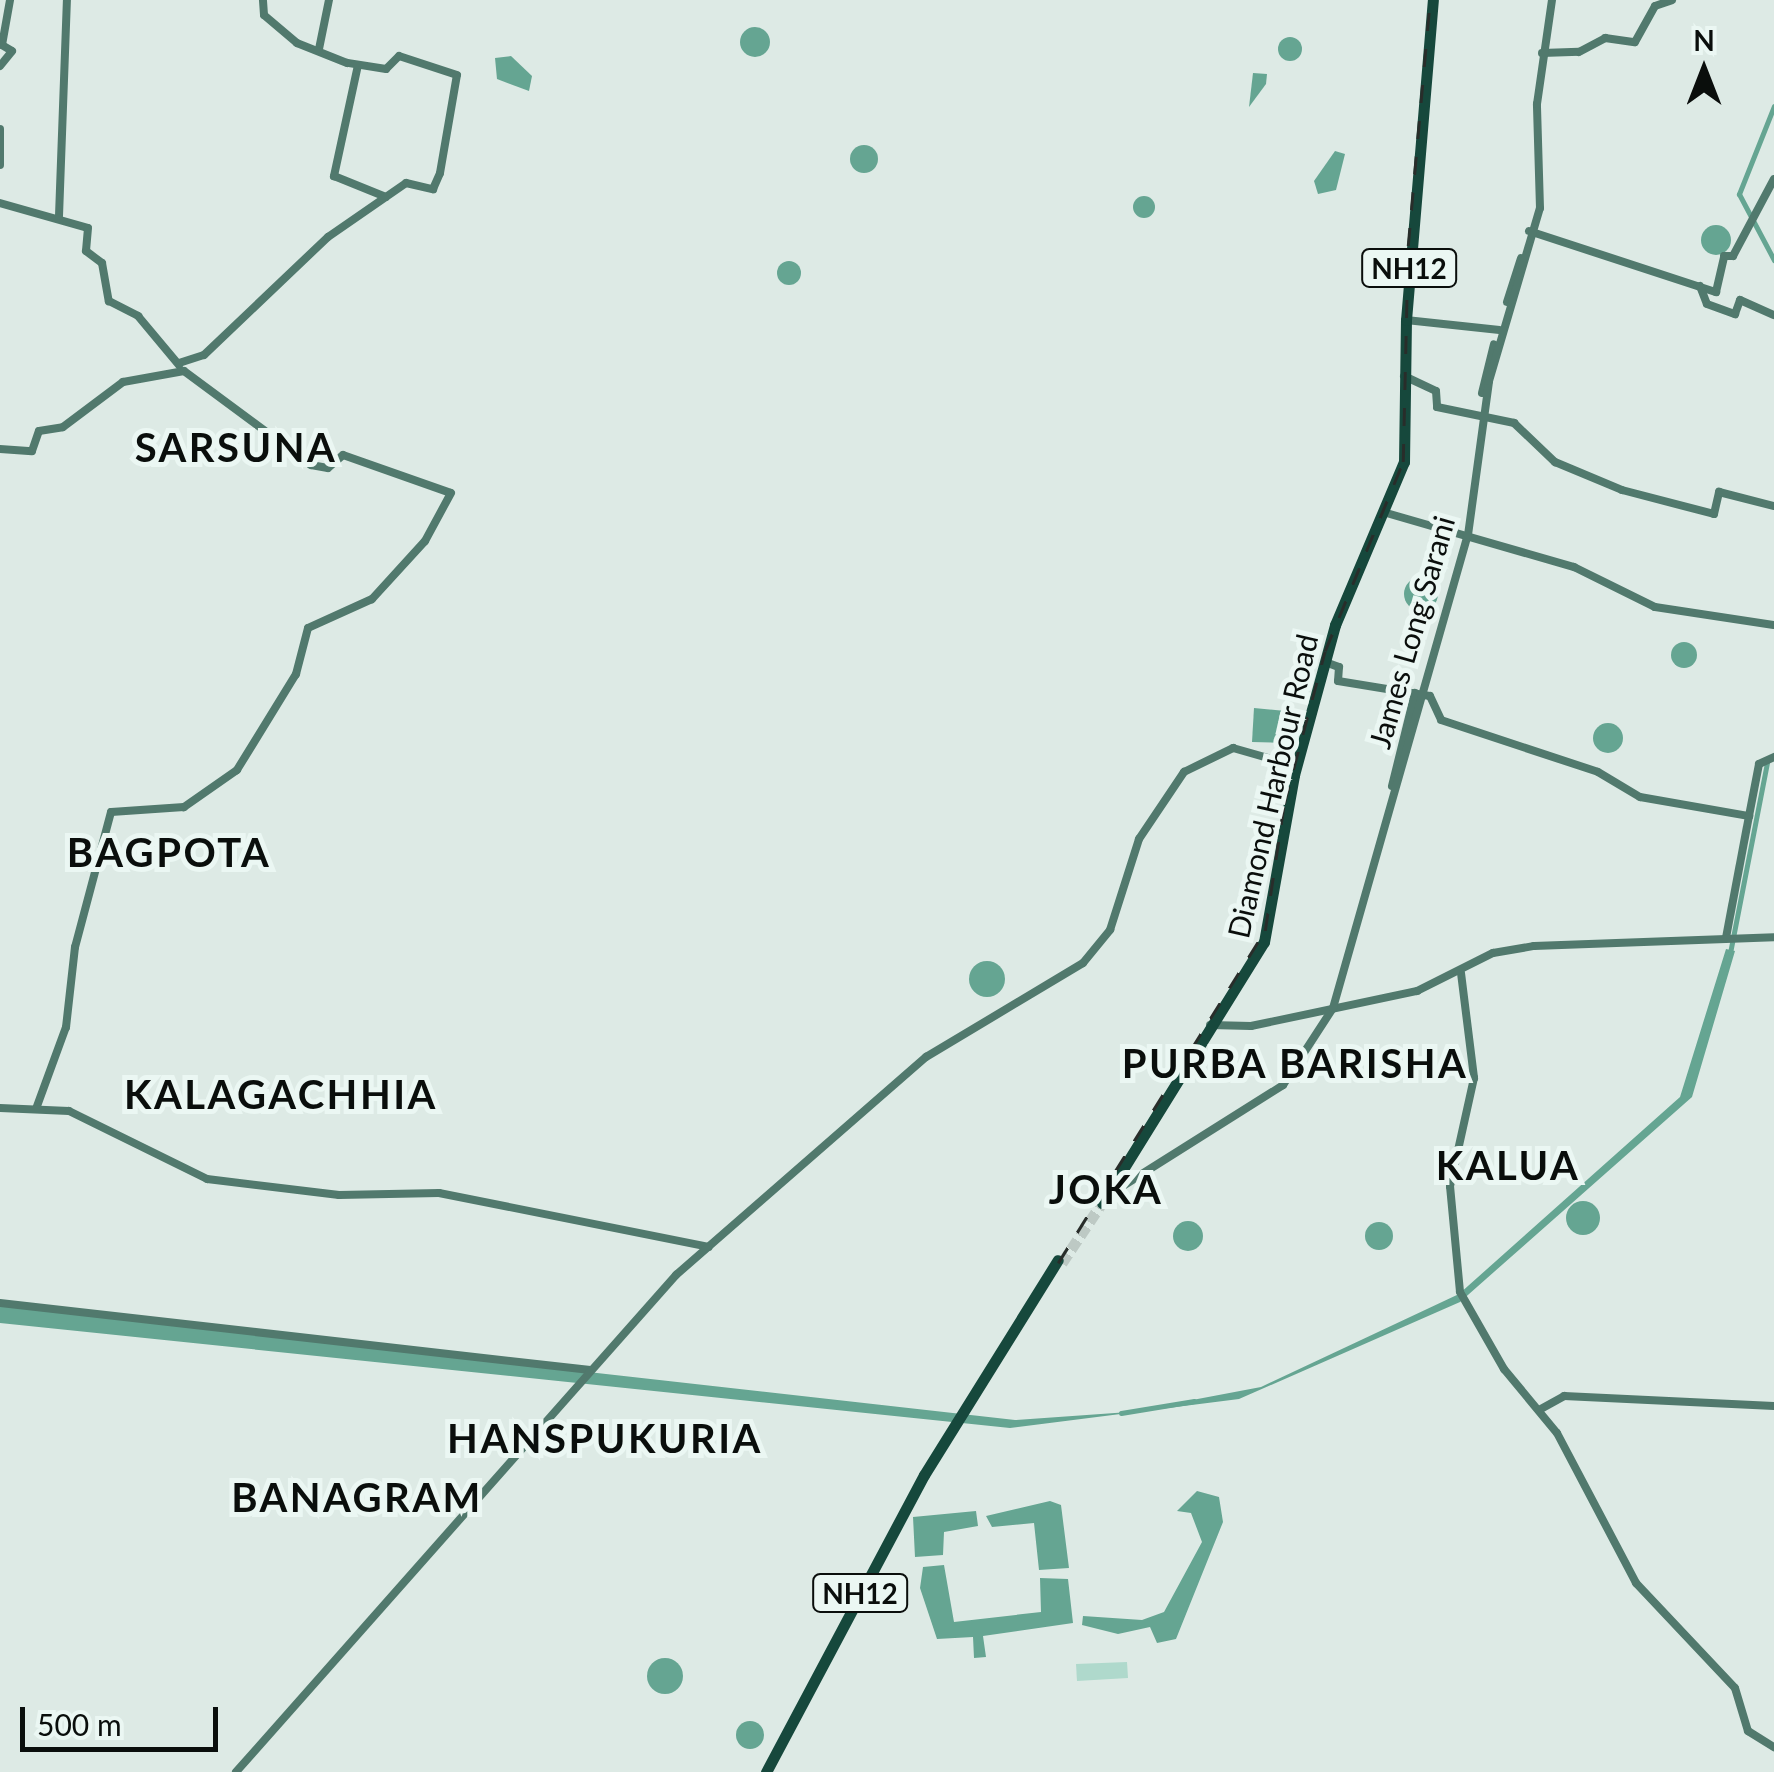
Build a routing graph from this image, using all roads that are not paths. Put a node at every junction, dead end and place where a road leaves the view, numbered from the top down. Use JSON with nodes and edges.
{"nodes":[{"id":1,"x":10,"y":0,"type":"edge"},
{"id":2,"x":67,"y":0,"type":"edge"},
{"id":3,"x":262,"y":0,"type":"edge"},
{"id":4,"x":328,"y":0,"type":"edge"},
{"id":5,"x":1431,"y":0,"type":"edge"},
{"id":6,"x":1550,"y":0,"type":"edge"},
{"id":7,"x":1672,"y":0,"type":"edge"},
{"id":8,"x":1544,"y":48,"type":"junction"},
{"id":9,"x":319,"y":49,"type":"junction"},
{"id":10,"x":358,"y":65,"type":"junction"},
{"id":11,"x":0,"y":66,"type":"edge"},
{"id":12,"x":0,"y":130,"type":"edge"},
{"id":13,"x":0,"y":165,"type":"edge"},
{"id":14,"x":1774,"y":179,"type":"edge"},
{"id":15,"x":386,"y":196,"type":"junction"},
{"id":16,"x":0,"y":203,"type":"edge"},
{"id":17,"x":58,"y":216,"type":"junction"},
{"id":18,"x":1531,"y":232,"type":"junction"},
{"id":19,"x":1408,"y":257,"type":"junction"},
{"id":20,"x":1700,"y":286,"type":"junction"},
{"id":21,"x":1515,"y":287,"type":"junction"},
{"id":22,"x":1774,"y":316,"type":"edge"},
{"id":23,"x":1406,"y":320,"type":"junction"},
{"id":24,"x":1498,"y":330,"type":"junction"},
{"id":25,"x":182,"y":367,"type":"junction"},
{"id":26,"x":1407,"y":377,"type":"junction"},
{"id":27,"x":1482,"y":413,"type":"junction"},
{"id":28,"x":0,"y":449,"type":"edge"},
{"id":29,"x":1774,"y":506,"type":"edge"},
{"id":30,"x":1383,"y":512,"type":"junction"},
{"id":31,"x":1466,"y":534,"type":"junction"},
{"id":32,"x":1353,"y":572,"type":"junction"},
{"id":33,"x":1774,"y":625,"type":"edge"},
{"id":34,"x":1326,"y":662,"type":"junction"},
{"id":35,"x":1318,"y":677,"type":"junction"},
{"id":36,"x":1417,"y":692,"type":"junction"},
{"id":37,"x":1774,"y":756,"type":"edge"},
{"id":38,"x":1293,"y":766,"type":"junction"},
{"id":39,"x":1750,"y":816,"type":"junction"},
{"id":40,"x":1731,"y":937,"type":"junction"},
{"id":41,"x":1774,"y":937,"type":"edge"},
{"id":42,"x":1461,"y":973,"type":"junction"},
{"id":43,"x":1331,"y":1008,"type":"junction"},
{"id":44,"x":1211,"y":1026,"type":"junction"},
{"id":45,"x":0,"y":1108,"type":"edge"},
{"id":46,"x":36,"y":1109,"type":"junction"},
{"id":47,"x":1114,"y":1180,"type":"junction"},
{"id":48,"x":1102,"y":1199,"type":"joint"},
{"id":49,"x":709,"y":1248,"type":"junction"},
{"id":50,"x":1060,"y":1262,"type":"tunnel mouth"},
{"id":51,"x":0,"y":1303,"type":"edge"},
{"id":52,"x":590,"y":1371,"type":"junction"},
{"id":53,"x":1774,"y":1406,"type":"edge"},
{"id":54,"x":1540,"y":1410,"type":"junction"},
{"id":55,"x":1774,"y":1747,"type":"edge"},
{"id":56,"x":236,"y":1772,"type":"edge"},
{"id":57,"x":766,"y":1772,"type":"edge"}],
"edges":[{"from":1,"to":11,"type":"street"},
{"from":2,"to":17,"type":"street"},
{"from":3,"to":9,"type":"street"},
{"from":4,"to":9,"type":"street"},
{"from":5,"to":19,"type":"highway","name":"Diamond Harbour Road","number":"NH12"},
{"from":6,"to":8,"type":"street","name":"James Long Sarani"},
{"from":7,"to":8,"type":"street"},
{"from":8,"to":18,"type":"street","name":"James Long Sarani"},
{"from":9,"to":10,"type":"street"},
{"from":10,"to":15,"type":"street"},
{"from":10,"to":15,"type":"street"},
{"from":12,"to":13,"type":"street"},
{"from":14,"to":20,"type":"street"},
{"from":15,"to":25,"type":"street"},
{"from":16,"to":17,"type":"street"},
{"from":17,"to":25,"type":"street"},
{"from":18,"to":20,"type":"street"},
{"from":18,"to":21,"type":"street","name":"James Long Sarani"},
{"from":19,"to":23,"type":"highway","name":"Diamond Harbour Road","number":"NH12"},
{"from":19,"to":26,"type":"highway","name":"Diamond Harbour Road","number":"NH12"},
{"from":20,"to":22,"type":"street"},
{"from":21,"to":24,"type":"street","name":"James Long Sarani"},
{"from":21,"to":27,"type":"street"},
{"from":23,"to":24,"type":"street"},
{"from":23,"to":26,"type":"highway","name":"Diamond Harbour Road","number":"NH12"},
{"from":24,"to":27,"type":"street","name":"James Long Sarani"},
{"from":25,"to":28,"type":"street"},
{"from":25,"to":46,"type":"street"},
{"from":26,"to":27,"type":"street"},
{"from":26,"to":30,"type":"highway","name":"Diamond Harbour Road","number":"NH12"},
{"from":26,"to":32,"type":"highway","name":"Diamond Harbour Road","number":"NH12"},
{"from":27,"to":29,"type":"street"},
{"from":27,"to":31,"type":"street","name":"James Long Sarani"},
{"from":30,"to":31,"type":"street"},
{"from":30,"to":32,"type":"highway","name":"Diamond Harbour Road","number":"NH12"},
{"from":31,"to":33,"type":"street"},
{"from":31,"to":36,"type":"street","name":"James Long Sarani"},
{"from":32,"to":34,"type":"highway","name":"Diamond Harbour Road","number":"NH12"},
{"from":32,"to":35,"type":"highway","name":"Diamond Harbour Road","number":"NH12"},
{"from":34,"to":35,"type":"highway","name":"Diamond Harbour Road","number":"NH12"},
{"from":34,"to":36,"type":"street"},
{"from":35,"to":38,"type":"highway","name":"Diamond Harbour Road","number":"NH12"},
{"from":36,"to":39,"type":"street"},
{"from":36,"to":43,"type":"street","name":"James Long Sarani"},
{"from":37,"to":39,"type":"street"},
{"from":38,"to":44,"type":"highway","name":"Diamond Harbour Road","number":"NH12"},
{"from":38,"to":49,"type":"street"},
{"from":39,"to":40,"type":"street"},
{"from":40,"to":41,"type":"street"},
{"from":40,"to":42,"type":"street"},
{"from":42,"to":43,"type":"street"},
{"from":42,"to":54,"type":"street"},
{"from":43,"to":44,"type":"street"},
{"from":43,"to":47,"type":"street","name":"James Long Sarani"},
{"from":43,"to":48,"type":"street","name":"Diamond Harbour Road"},
{"from":44,"to":47,"type":"highway","name":"Diamond Harbour Road","number":"NH12"},
{"from":45,"to":46,"type":"street"},
{"from":46,"to":49,"type":"street"},
{"from":47,"to":48,"type":"highway","name":"Diamond Harbour Road","number":"NH12"},
{"from":49,"to":52,"type":"street"},
{"from":50,"to":57,"type":"highway","number":"NH12"},
{"from":51,"to":52,"type":"street"},
{"from":52,"to":56,"type":"street"},
{"from":53,"to":54,"type":"street"},
{"from":54,"to":55,"type":"street"}]}
